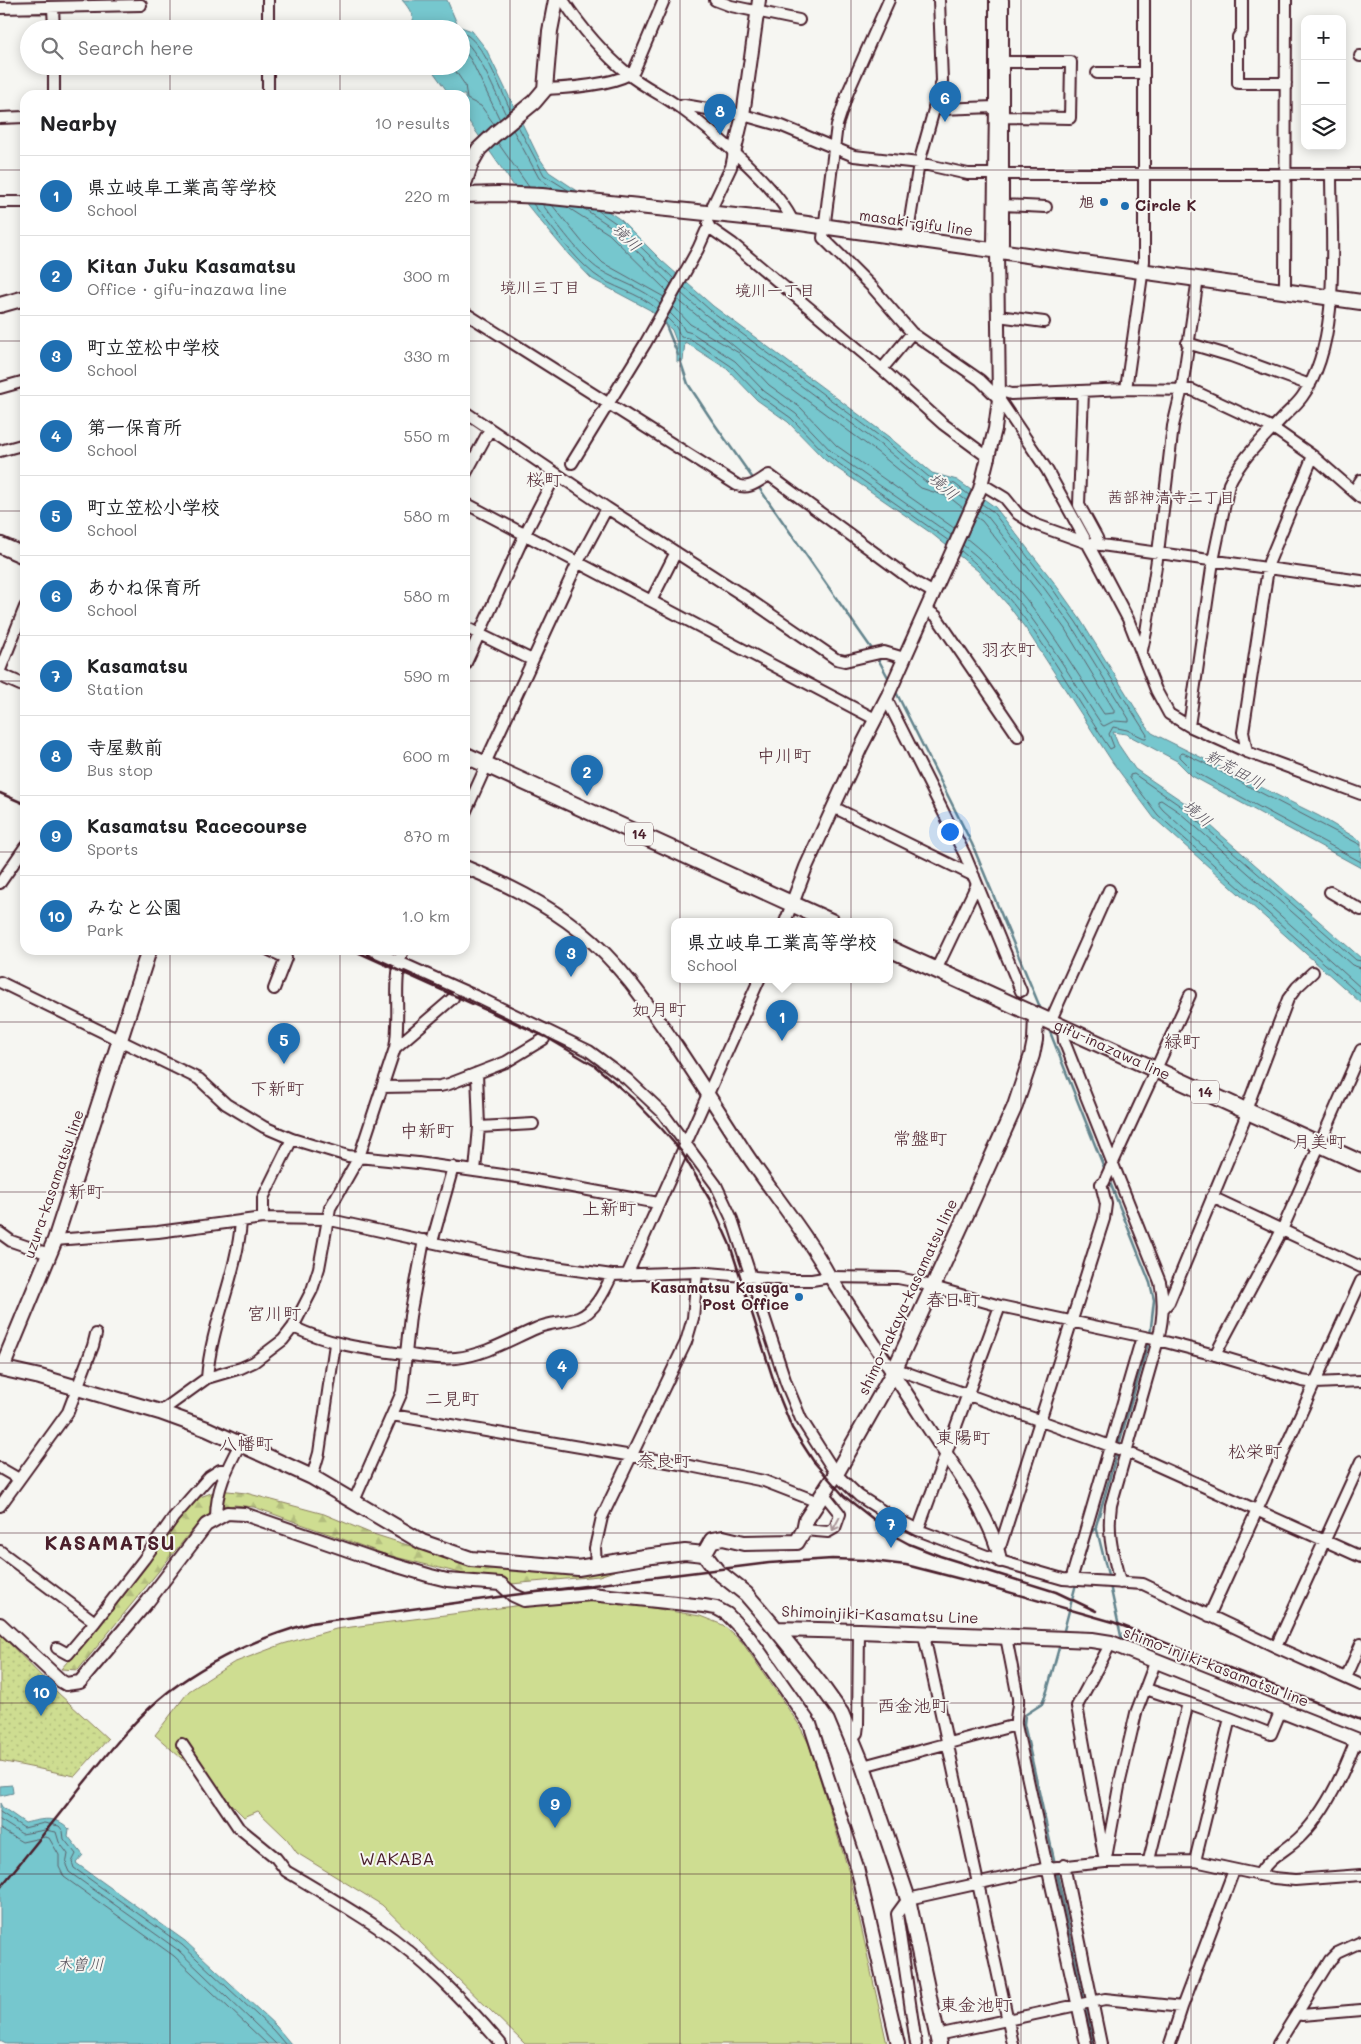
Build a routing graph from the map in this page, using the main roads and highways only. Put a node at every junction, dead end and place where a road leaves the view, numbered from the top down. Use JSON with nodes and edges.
{"nodes":[{"id":1,"x":556,"y":0,"type":"edge"},
{"id":2,"x":470,"y":166,"type":"edge"},
{"id":3,"x":470,"y":195,"type":"edge"},
{"id":4,"x":20,"y":299,"type":"edge"},
{"id":5,"x":1361,"y":302,"type":"edge"},
{"id":6,"x":0,"y":305,"type":"edge"},
{"id":7,"x":0,"y":544,"type":"edge"},
{"id":8,"x":20,"y":554,"type":"edge"},
{"id":9,"x":470,"y":757,"type":"edge"},
{"id":10,"x":823,"y":918,"type":"edge"},
{"id":11,"x":893,"y":950,"type":"edge"},
{"id":12,"x":147,"y":955,"type":"edge"},
{"id":13,"x":1047,"y":1021,"type":"junction"},
{"id":14,"x":1361,"y":1163,"type":"edge"},
{"id":15,"x":1,"y":1370,"type":"edge"},
{"id":16,"x":704,"y":1554,"type":"junction"},
{"id":17,"x":776,"y":1629,"type":"junction"},
{"id":18,"x":1061,"y":1639,"type":"joint"},
{"id":19,"x":1359,"y":1741,"type":"edge"},
{"id":20,"x":938,"y":2040,"type":"edge"}],
"edges":[{"from":1,"to":2,"type":"main road"},
{"from":3,"to":5,"type":"main road","name":"masaki-gifu line"},
{"from":4,"to":6,"type":"main road"},
{"from":7,"to":8,"type":"main road"},
{"from":9,"to":10,"type":"main road","number":"14"},
{"from":11,"to":13,"type":"main road","name":"gifu-inazawa line","number":"14"},
{"from":12,"to":15,"type":"main road","name":"uzura-kasamatsu line"},
{"from":13,"to":14,"type":"main road","name":"gifu-inazawa line","number":"14"},
{"from":13,"to":16,"type":"main road","name":"shimo-nakaya-kasamatsu line"},
{"from":15,"to":16,"type":"main road"},
{"from":16,"to":17,"type":"main road","name":"Shimoinjiki-Kasamatsu Line"},
{"from":17,"to":18,"type":"main road","name":"Shimoinjiki-Kasamatsu Line"},
{"from":17,"to":20,"type":"main road"},
{"from":18,"to":19,"type":"main road","name":"shimo-injiki-kasamatsu line"}]}
